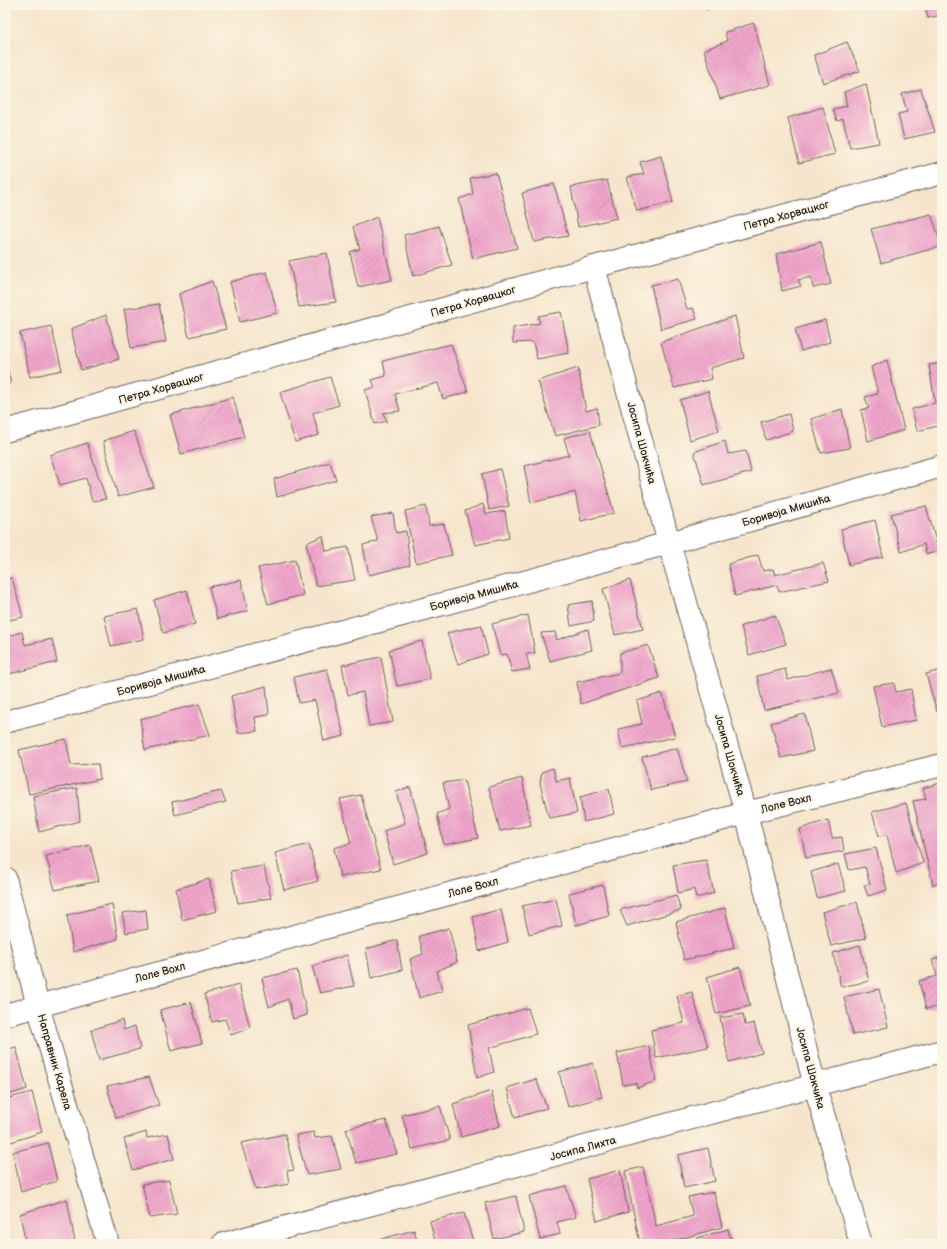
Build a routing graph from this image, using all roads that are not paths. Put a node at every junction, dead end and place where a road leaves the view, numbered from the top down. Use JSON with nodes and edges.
{"nodes":[{"id":1,"x":942,"y":173,"type":"edge"},
{"id":2,"x":594,"y":267,"type":"junction"},
{"id":3,"x":5,"y":431,"type":"edge"},
{"id":4,"x":942,"y":466,"type":"edge"},
{"id":5,"x":669,"y":543,"type":"junction"},
{"id":6,"x":5,"y":722,"type":"edge"},
{"id":7,"x":942,"y":765,"type":"edge"},
{"id":8,"x":746,"y":813,"type":"junction"},
{"id":9,"x":5,"y":878,"type":"edge"},
{"id":10,"x":38,"y":1006,"type":"junction"},
{"id":11,"x":5,"y":1015,"type":"edge"},
{"id":12,"x":942,"y":1051,"type":"edge"},
{"id":13,"x":815,"y":1086,"type":"junction"},
{"id":14,"x":108,"y":1244,"type":"edge"},
{"id":15,"x":224,"y":1244,"type":"edge"},
{"id":16,"x":861,"y":1244,"type":"edge"}],
"edges":[{"from":1,"to":2,"type":"street","name":"Петра Хорвацког"},
{"from":2,"to":3,"type":"street","name":"Петра Хорвацког"},
{"from":2,"to":5,"type":"street","name":"Јосипа Шокчића"},
{"from":4,"to":5,"type":"street","name":"Боривоја Мишића"},
{"from":5,"to":6,"type":"street","name":"Боривоја Мишића"},
{"from":5,"to":8,"type":"street","name":"Јосипа Шокчића"},
{"from":7,"to":8,"type":"street","name":"Лоле Вохл"},
{"from":8,"to":10,"type":"street","name":"Лоле Вохл"},
{"from":8,"to":13,"type":"street","name":"Јосипа Шокчића"},
{"from":9,"to":10,"type":"street","name":"Направник Карела"},
{"from":10,"to":11,"type":"street","name":"Лоле Вохл"},
{"from":10,"to":14,"type":"street","name":"Направник Карела"},
{"from":12,"to":13,"type":"street","name":"Јосипа Лихта"},
{"from":13,"to":15,"type":"street","name":"Јосипа Лихта"},
{"from":13,"to":16,"type":"street","name":"Јосипа Шокчића"}]}
